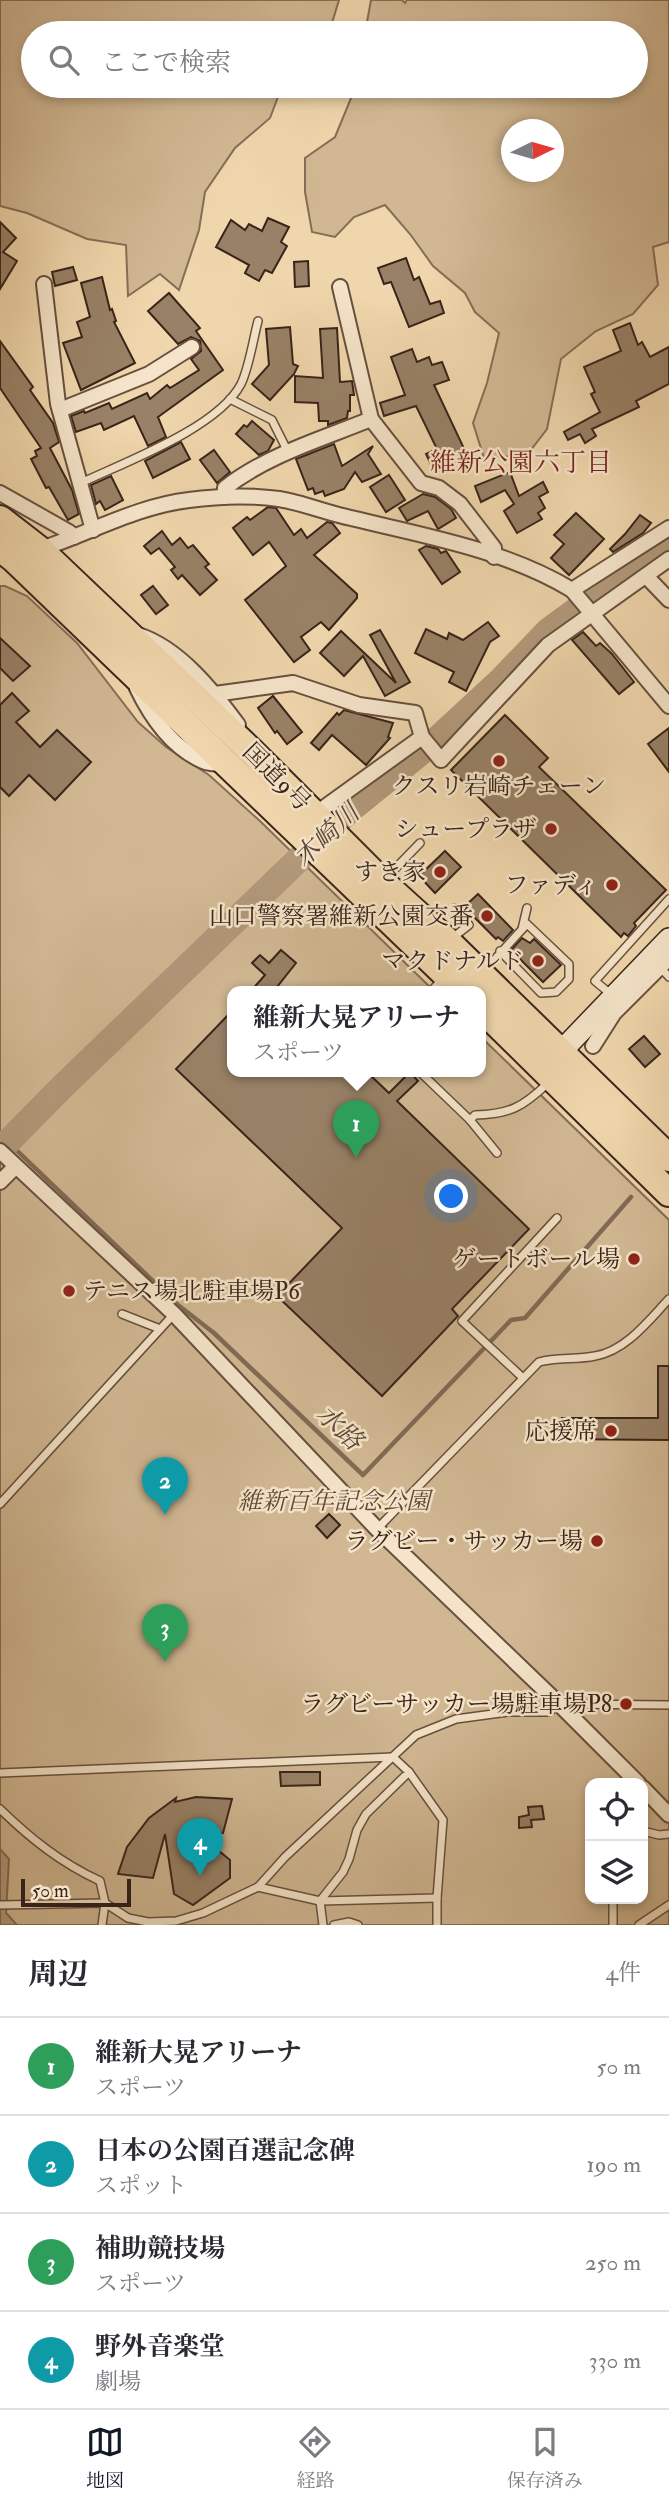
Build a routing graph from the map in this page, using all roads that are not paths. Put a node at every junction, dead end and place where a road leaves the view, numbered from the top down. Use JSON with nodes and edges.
{"nodes":[{"id":1,"x":44,"y":284,"type":"dead end"},
{"id":2,"x":340,"y":287,"type":"dead end"},
{"id":3,"x":258,"y":321,"type":"dead end"},
{"id":4,"x":191,"y":347,"type":"dead end"},
{"id":5,"x":230,"y":399,"type":"junction"},
{"id":6,"x":60,"y":410,"type":"junction"},
{"id":7,"x":371,"y":419,"type":"junction"},
{"id":8,"x":289,"y":453,"type":"junction"},
{"id":9,"x":80,"y":484,"type":"junction"},
{"id":10,"x":0,"y":493,"type":"edge"},
{"id":11,"x":224,"y":497,"type":"junction"},
{"id":12,"x":0,"y":519,"type":"edge"},
{"id":13,"x":669,"y":528,"type":"edge"},
{"id":14,"x":93,"y":530,"type":"junction"},
{"id":15,"x":74,"y":537,"type":"junction"},
{"id":16,"x":40,"y":550,"type":"junction"},
{"id":17,"x":494,"y":556,"type":"junction"},
{"id":18,"x":5,"y":557,"type":"edge"},
{"id":19,"x":669,"y":559,"type":"edge"},
{"id":20,"x":646,"y":576,"type":"junction"},
{"id":21,"x":572,"y":590,"type":"junction"},
{"id":22,"x":669,"y":600,"type":"edge"},
{"id":23,"x":593,"y":615,"type":"junction"},
{"id":24,"x":123,"y":630,"type":"junction"},
{"id":25,"x":215,"y":694,"type":"junction"},
{"id":26,"x":669,"y":706,"type":"edge"},
{"id":27,"x":422,"y":737,"type":"junction"},
{"id":28,"x":240,"y":758,"type":"junction"},
{"id":29,"x":311,"y":823,"type":"junction"},
{"id":30,"x":420,"y":843,"type":"dead end"},
{"id":31,"x":331,"y":849,"type":"junction"},
{"id":32,"x":382,"y":882,"type":"junction"},
{"id":33,"x":669,"y":899,"type":"edge"},
{"id":34,"x":455,"y":908,"type":"dead end"},
{"id":35,"x":527,"y":908,"type":"dead end"},
{"id":36,"x":522,"y":929,"type":"junction"},
{"id":37,"x":669,"y":939,"type":"edge"},
{"id":38,"x":447,"y":941,"type":"junction"},
{"id":39,"x":500,"y":951,"type":"junction"},
{"id":40,"x":662,"y":965,"type":"edge"},
{"id":41,"x":456,"y":983,"type":"edge"},
{"id":42,"x":613,"y":997,"type":"junction"},
{"id":43,"x":486,"y":1009,"type":"edge"},
{"id":44,"x":486,"y":1012,"type":"edge"},
{"id":45,"x":593,"y":1046,"type":"dead end"},
{"id":46,"x":553,"y":1066,"type":"junction"},
{"id":47,"x":425,"y":1077,"type":"edge"},
{"id":48,"x":470,"y":1120,"type":"junction"},
{"id":49,"x":0,"y":1151,"type":"edge"},
{"id":50,"x":497,"y":1153,"type":"dead end"},
{"id":51,"x":669,"y":1158,"type":"edge"},
{"id":52,"x":15,"y":1167,"type":"junction"},
{"id":53,"x":0,"y":1182,"type":"edge"},
{"id":54,"x":669,"y":1193,"type":"edge"},
{"id":55,"x":557,"y":1218,"type":"dead end"},
{"id":56,"x":669,"y":1299,"type":"edge"},
{"id":57,"x":122,"y":1314,"type":"dead end"},
{"id":58,"x":174,"y":1314,"type":"junction"},
{"id":59,"x":160,"y":1329,"type":"junction"},
{"id":60,"x":523,"y":1378,"type":"junction"},
{"id":61,"x":0,"y":1504,"type":"edge"},
{"id":62,"x":377,"y":1529,"type":"junction"},
{"id":63,"x":559,"y":1704,"type":"junction"},
{"id":64,"x":669,"y":1705,"type":"edge"},
{"id":65,"x":393,"y":1757,"type":"junction"},
{"id":66,"x":410,"y":1772,"type":"junction"},
{"id":67,"x":0,"y":1773,"type":"edge"},
{"id":68,"x":633,"y":1778,"type":"edge"},
{"id":69,"x":648,"y":1793,"type":"edge"},
{"id":70,"x":0,"y":1809,"type":"edge"},
{"id":71,"x":669,"y":1815,"type":"edge"},
{"id":72,"x":648,"y":1832,"type":"edge"},
{"id":73,"x":669,"y":1833,"type":"edge"},
{"id":74,"x":258,"y":1887,"type":"junction"},
{"id":75,"x":437,"y":1898,"type":"junction"},
{"id":76,"x":320,"y":1901,"type":"junction"},
{"id":77,"x":105,"y":1903,"type":"junction"},
{"id":78,"x":613,"y":1904,"type":"edge"},
{"id":79,"x":0,"y":1905,"type":"edge"},
{"id":80,"x":669,"y":1905,"type":"edge"},
{"id":81,"x":102,"y":1925,"type":"edge"},
{"id":82,"x":323,"y":1925,"type":"edge"},
{"id":83,"x":334,"y":1925,"type":"edge"},
{"id":84,"x":358,"y":1925,"type":"edge"},
{"id":85,"x":437,"y":1925,"type":"edge"},
{"id":86,"x":613,"y":1925,"type":"edge"},
{"id":87,"x":639,"y":1925,"type":"edge"}],
"edges":[{"from":1,"to":6,"type":"street"},
{"from":2,"to":7,"type":"street"},
{"from":3,"to":5,"type":"lane"},
{"from":4,"to":6,"type":"street"},
{"from":5,"to":8,"type":"lane"},
{"from":5,"to":9,"type":"lane"},
{"from":6,"to":9,"type":"street"},
{"from":7,"to":8,"type":"street"},
{"from":7,"to":17,"type":"street"},
{"from":8,"to":11,"type":"street"},
{"from":9,"to":14,"type":"street"},
{"from":10,"to":15,"type":"street"},
{"from":11,"to":14,"type":"street"},
{"from":11,"to":17,"type":"street"},
{"from":12,"to":16,"type":"highway","name":"国道9号"},
{"from":13,"to":21,"type":"street"},
{"from":14,"to":15,"type":"street"},
{"from":15,"to":16,"type":"street"},
{"from":16,"to":18,"type":"street"},
{"from":16,"to":24,"type":"highway","name":"国道9号"},
{"from":17,"to":21,"type":"street"},
{"from":18,"to":28,"type":"highway","name":"国道9号"},
{"from":19,"to":20,"type":"street"},
{"from":20,"to":22,"type":"street"},
{"from":20,"to":23,"type":"street"},
{"from":21,"to":23,"type":"street"},
{"from":23,"to":26,"type":"street"},
{"from":23,"to":27,"type":"street"},
{"from":24,"to":25,"type":"street"},
{"from":24,"to":28,"type":"highway","name":"国道9号"},
{"from":25,"to":27,"type":"street"},
{"from":25,"to":28,"type":"street"},
{"from":27,"to":29,"type":"street"},
{"from":28,"to":29,"type":"highway","name":"国道9号"},
{"from":29,"to":31,"type":"highway","name":"国道9号"},
{"from":30,"to":32,"type":"lane"},
{"from":31,"to":32,"type":"highway","name":"国道9号"},
{"from":31,"to":41,"type":"highway","name":"国道9号"},
{"from":32,"to":38,"type":"highway","name":"国道9号"},
{"from":33,"to":42,"type":"lane"},
{"from":34,"to":38,"type":"lane"},
{"from":35,"to":36,"type":"lane"},
{"from":36,"to":39,"type":"lane"},
{"from":36,"to":39,"type":"lane"},
{"from":37,"to":40,"type":"street"},
{"from":38,"to":41,"type":"highway","name":"国道9号"},
{"from":39,"to":41,"type":"lane"},
{"from":40,"to":42,"type":"street"},
{"from":40,"to":45,"type":"street"},
{"from":42,"to":46,"type":"street"},
{"from":43,"to":46,"type":"highway","name":"国道9号"},
{"from":44,"to":46,"type":"highway","name":"国道9号"},
{"from":46,"to":48,"type":"lane"},
{"from":46,"to":51,"type":"highway","name":"国道9号"},
{"from":46,"to":54,"type":"highway","name":"国道9号"},
{"from":47,"to":48,"type":"lane"},
{"from":48,"to":50,"type":"lane"},
{"from":49,"to":52,"type":"street"},
{"from":52,"to":53,"type":"street"},
{"from":52,"to":58,"type":"street"},
{"from":55,"to":60,"type":"lane"},
{"from":56,"to":60,"type":"lane"},
{"from":57,"to":59,"type":"lane"},
{"from":58,"to":59,"type":"lane"},
{"from":58,"to":62,"type":"street"},
{"from":59,"to":61,"type":"lane"},
{"from":60,"to":62,"type":"lane"},
{"from":62,"to":63,"type":"street"},
{"from":63,"to":64,"type":"lane"},
{"from":63,"to":65,"type":"lane"},
{"from":63,"to":68,"type":"street"},
{"from":65,"to":66,"type":"lane"},
{"from":65,"to":67,"type":"lane"},
{"from":65,"to":74,"type":"lane"},
{"from":66,"to":75,"type":"lane"},
{"from":66,"to":76,"type":"lane"},
{"from":69,"to":71,"type":"street"},
{"from":70,"to":77,"type":"lane"},
{"from":72,"to":73,"type":"lane"},
{"from":74,"to":76,"type":"lane"},
{"from":74,"to":77,"type":"lane"},
{"from":75,"to":76,"type":"lane"},
{"from":75,"to":85,"type":"lane"},
{"from":76,"to":82,"type":"lane"},
{"from":77,"to":79,"type":"lane"},
{"from":77,"to":81,"type":"lane"},
{"from":78,"to":86,"type":"lane"},
{"from":80,"to":87,"type":"lane"},
{"from":83,"to":84,"type":"lane"}]}
